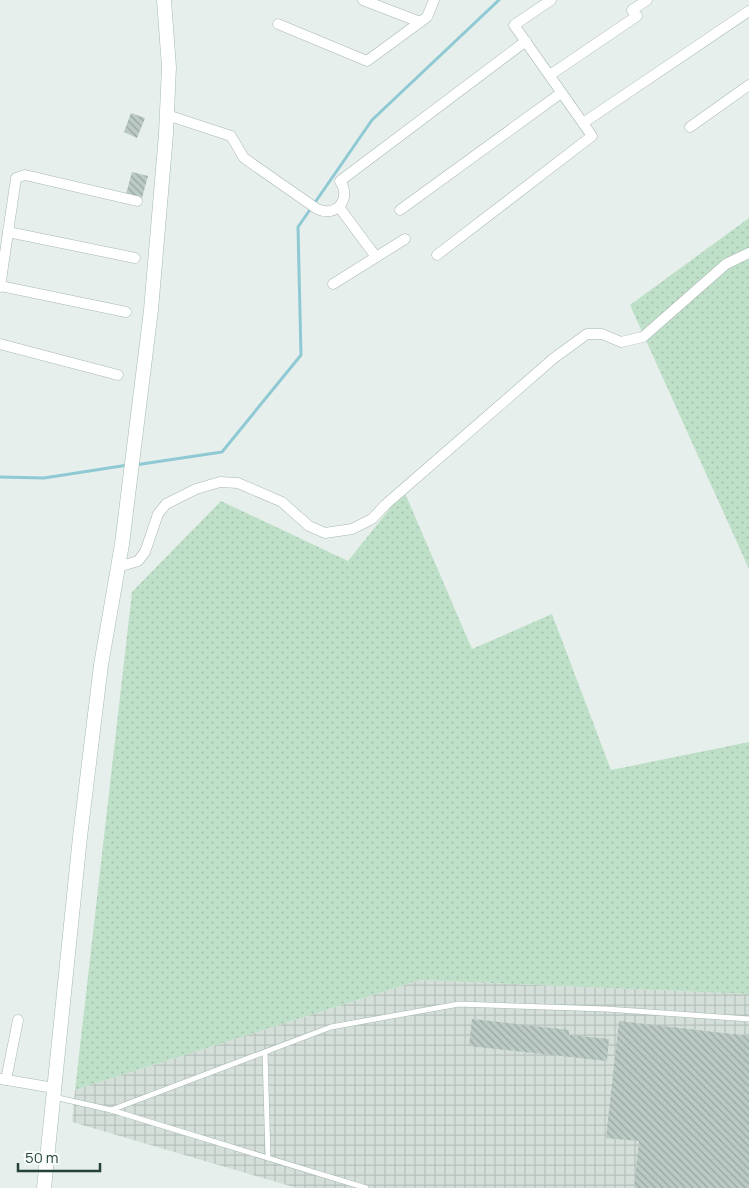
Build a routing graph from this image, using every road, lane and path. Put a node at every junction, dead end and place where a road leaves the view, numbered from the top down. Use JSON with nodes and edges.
{"nodes":[{"id":1,"x":164,"y":0,"type":"edge"},
{"id":2,"x":363,"y":0,"type":"edge"},
{"id":3,"x":434,"y":0,"type":"edge"},
{"id":4,"x":551,"y":0,"type":"edge"},
{"id":5,"x":647,"y":0,"type":"edge"},
{"id":6,"x":749,"y":11,"type":"edge"},
{"id":7,"x":420,"y":22,"type":"junction"},
{"id":8,"x":278,"y":24,"type":"dead end"},
{"id":9,"x":526,"y":42,"type":"junction"},
{"id":10,"x":550,"y":75,"type":"junction"},
{"id":11,"x":749,"y":85,"type":"edge"},
{"id":12,"x":562,"y":92,"type":"junction"},
{"id":13,"x":167,"y":114,"type":"junction"},
{"id":14,"x":583,"y":123,"type":"junction"},
{"id":15,"x":690,"y":127,"type":"dead end"},
{"id":16,"x":137,"y":200,"type":"dead end"},
{"id":17,"x":339,"y":207,"type":"junction"},
{"id":18,"x":400,"y":210,"type":"dead end"},
{"id":19,"x":8,"y":232,"type":"junction"},
{"id":20,"x":405,"y":239,"type":"dead end"},
{"id":21,"x":749,"y":253,"type":"edge"},
{"id":22,"x":437,"y":255,"type":"dead end"},
{"id":23,"x":376,"y":257,"type":"junction"},
{"id":24,"x":135,"y":258,"type":"dead end"},
{"id":25,"x":333,"y":284,"type":"dead end"},
{"id":26,"x":0,"y":287,"type":"edge"},
{"id":27,"x":126,"y":312,"type":"dead end"},
{"id":28,"x":0,"y":344,"type":"edge"},
{"id":29,"x":118,"y":375,"type":"dead end"},
{"id":30,"x":118,"y":567,"type":"junction"},
{"id":31,"x":749,"y":1019,"type":"edge"},
{"id":32,"x":18,"y":1020,"type":"dead end"},
{"id":33,"x":265,"y":1052,"type":"junction"},
{"id":34,"x":3,"y":1079,"type":"edge"},
{"id":35,"x":54,"y":1092,"type":"junction"},
{"id":36,"x":111,"y":1110,"type":"junction"},
{"id":37,"x":268,"y":1158,"type":"junction"},
{"id":38,"x":44,"y":1188,"type":"edge"},
{"id":39,"x":366,"y":1188,"type":"edge"}],
"edges":[{"from":1,"to":13,"type":"street"},
{"from":2,"to":7,"type":"street"},
{"from":3,"to":7,"type":"street"},
{"from":4,"to":9,"type":"street"},
{"from":5,"to":10,"type":"street"},
{"from":6,"to":14,"type":"street"},
{"from":7,"to":8,"type":"street"},
{"from":9,"to":10,"type":"street"},
{"from":9,"to":17,"type":"street"},
{"from":10,"to":12,"type":"street"},
{"from":11,"to":15,"type":"street"},
{"from":12,"to":14,"type":"street"},
{"from":12,"to":18,"type":"street"},
{"from":13,"to":17,"type":"street"},
{"from":13,"to":30,"type":"street"},
{"from":14,"to":22,"type":"street"},
{"from":16,"to":19,"type":"street"},
{"from":17,"to":23,"type":"street"},
{"from":19,"to":24,"type":"street"},
{"from":19,"to":26,"type":"street"},
{"from":20,"to":23,"type":"street"},
{"from":21,"to":30,"type":"street"},
{"from":23,"to":25,"type":"street"},
{"from":26,"to":27,"type":"street"},
{"from":28,"to":29,"type":"street"},
{"from":30,"to":35,"type":"street"},
{"from":31,"to":33,"type":"lane"},
{"from":32,"to":34,"type":"street"},
{"from":33,"to":36,"type":"lane"},
{"from":33,"to":37,"type":"lane"},
{"from":34,"to":35,"type":"street"},
{"from":35,"to":36,"type":"lane"},
{"from":35,"to":38,"type":"street"},
{"from":36,"to":37,"type":"lane"},
{"from":37,"to":39,"type":"lane"}]}
